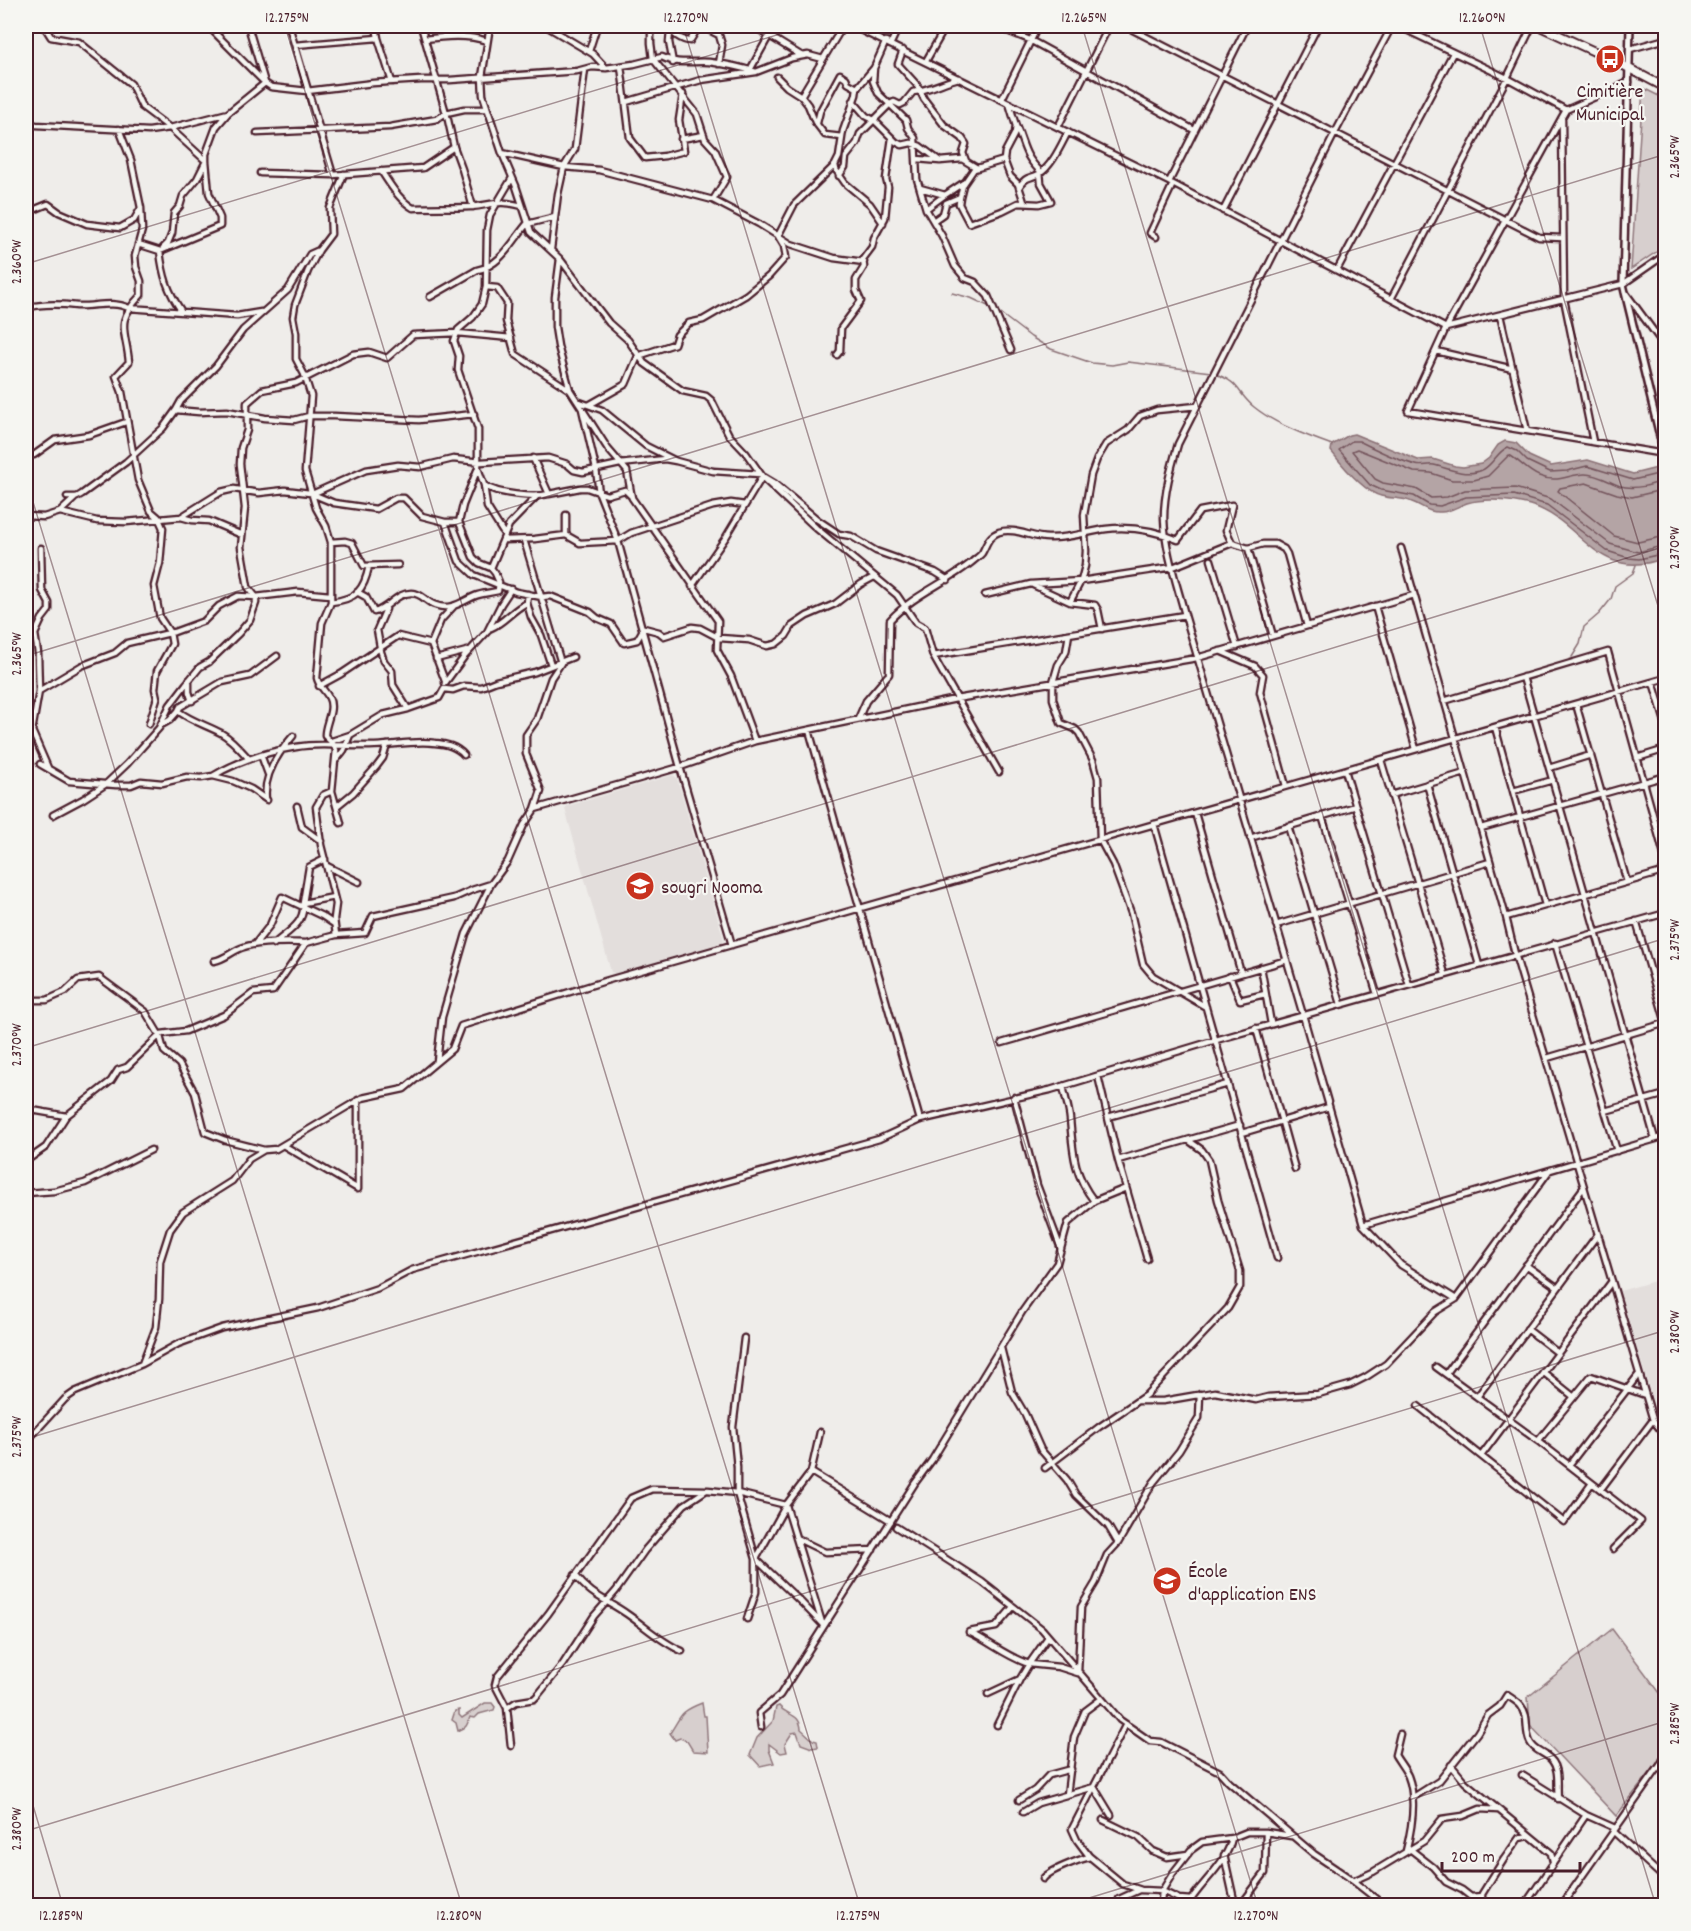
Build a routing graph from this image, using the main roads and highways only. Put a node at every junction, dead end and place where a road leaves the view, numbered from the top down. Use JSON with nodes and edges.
{"nodes":[{"id":1,"x":1539,"y":26,"type":"edge"},
{"id":2,"x":1665,"y":88,"type":"edge"}],
"edges":[{"from":1,"to":2,"type":"main road"}]}
